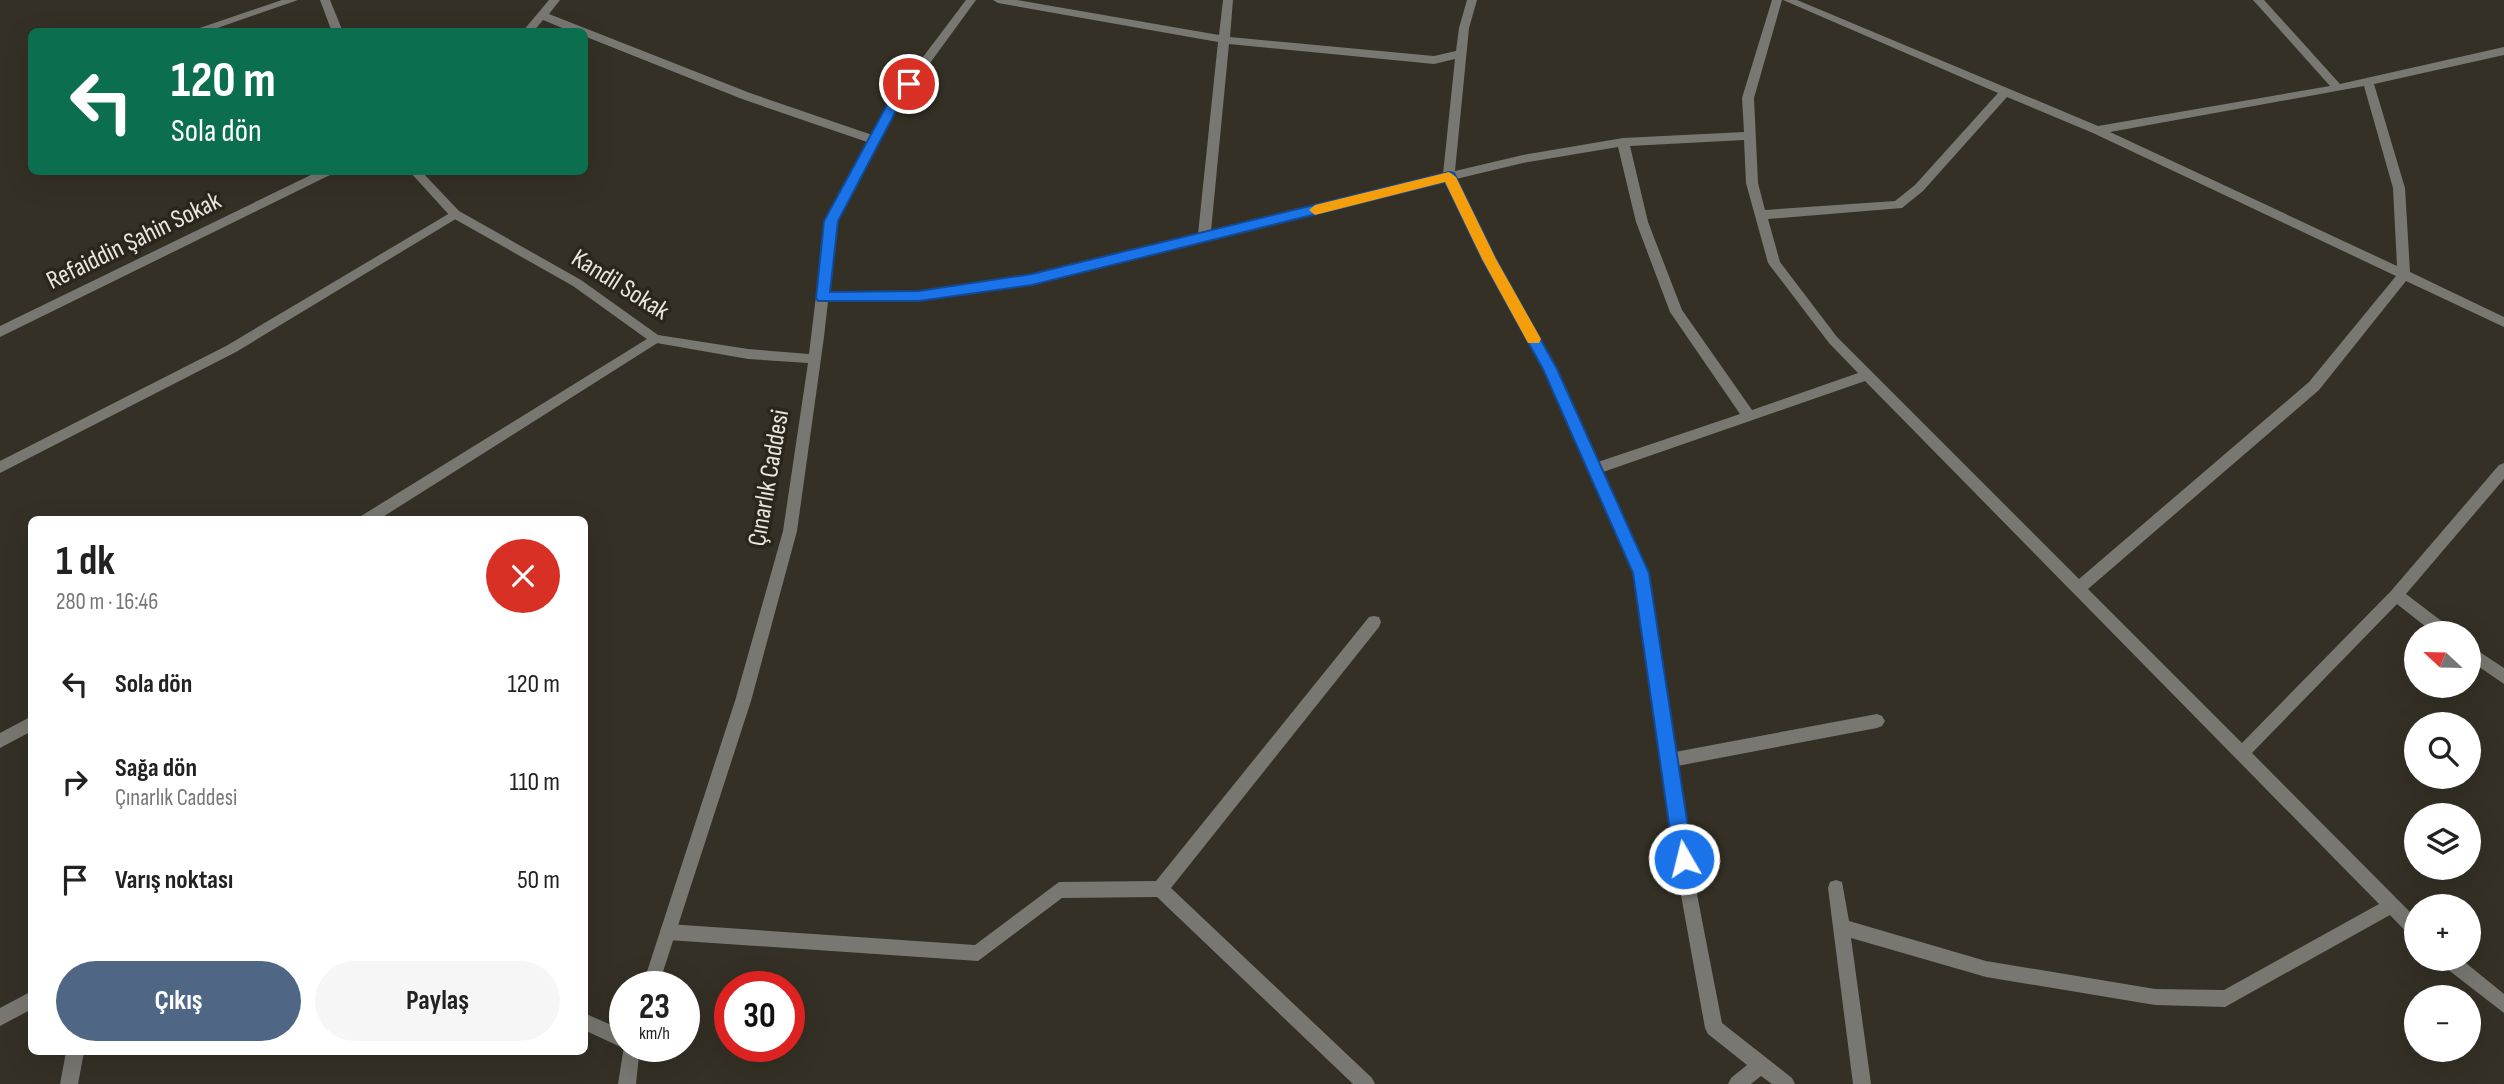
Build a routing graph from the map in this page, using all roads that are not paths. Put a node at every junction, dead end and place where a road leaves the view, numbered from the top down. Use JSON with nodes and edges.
{"nodes":[{"id":1,"x":293,"y":0,"type":"edge"},
{"id":2,"x":325,"y":0,"type":"edge"},
{"id":3,"x":555,"y":0,"type":"edge"},
{"id":4,"x":971,"y":0,"type":"edge"},
{"id":5,"x":998,"y":0,"type":"edge"},
{"id":6,"x":1228,"y":0,"type":"edge"},
{"id":7,"x":1472,"y":0,"type":"edge"},
{"id":8,"x":1777,"y":0,"type":"edge"},
{"id":9,"x":1788,"y":0,"type":"edge"},
{"id":10,"x":2258,"y":0,"type":"edge"},
{"id":11,"x":541,"y":15,"type":"junction"},
{"id":12,"x":206,"y":28,"type":"edge"},
{"id":13,"x":336,"y":28,"type":"edge"},
{"id":14,"x":530,"y":28,"type":"edge"},
{"id":15,"x":574,"y":28,"type":"edge"},
{"id":16,"x":588,"y":34,"type":"edge"},
{"id":17,"x":1225,"y":40,"type":"junction"},
{"id":18,"x":2504,"y":51,"type":"edge"},
{"id":19,"x":1461,"y":54,"type":"junction"},
{"id":20,"x":2368,"y":81,"type":"junction"},
{"id":21,"x":2338,"y":88,"type":"junction"},
{"id":22,"x":2006,"y":90,"type":"junction"},
{"id":23,"x":2097,"y":130,"type":"junction"},
{"id":24,"x":1750,"y":136,"type":"junction"},
{"id":25,"x":874,"y":140,"type":"junction"},
{"id":26,"x":1623,"y":142,"type":"junction"},
{"id":27,"x":320,"y":175,"type":"edge"},
{"id":28,"x":419,"y":175,"type":"edge"},
{"id":29,"x":1449,"y":177,"type":"junction"},
{"id":30,"x":455,"y":214,"type":"junction"},
{"id":31,"x":1761,"y":215,"type":"junction"},
{"id":32,"x":1204,"y":237,"type":"junction"},
{"id":33,"x":2404,"y":275,"type":"junction"},
{"id":34,"x":823,"y":298,"type":"junction"},
{"id":35,"x":2504,"y":321,"type":"edge"},
{"id":36,"x":0,"y":332,"type":"edge"},
{"id":37,"x":655,"y":339,"type":"junction"},
{"id":38,"x":815,"y":359,"type":"junction"},
{"id":39,"x":1867,"y":374,"type":"junction"},
{"id":40,"x":1749,"y":416,"type":"junction"},
{"id":41,"x":0,"y":467,"type":"edge"},
{"id":42,"x":1595,"y":469,"type":"junction"},
{"id":43,"x":2504,"y":469,"type":"edge"},
{"id":44,"x":372,"y":516,"type":"edge"},
{"id":45,"x":2078,"y":589,"type":"junction"},
{"id":46,"x":2396,"y":595,"type":"junction"},
{"id":47,"x":2430,"y":621,"type":"edge"},
{"id":48,"x":1374,"y":622,"type":"dead end"},
{"id":49,"x":2482,"y":661,"type":"edge"},
{"id":50,"x":2504,"y":677,"type":"edge"},
{"id":51,"x":1877,"y":722,"type":"dead end"},
{"id":52,"x":28,"y":725,"type":"edge"},
{"id":53,"x":0,"y":741,"type":"edge"},
{"id":54,"x":2241,"y":754,"type":"junction"},
{"id":55,"x":1669,"y":761,"type":"junction"},
{"id":56,"x":1836,"y":888,"type":"dead end"},
{"id":57,"x":1160,"y":889,"type":"junction"},
{"id":58,"x":2391,"y":906,"type":"junction"},
{"id":59,"x":2404,"y":918,"type":"edge"},
{"id":60,"x":1841,"y":927,"type":"junction"},
{"id":61,"x":668,"y":932,"type":"junction"},
{"id":62,"x":655,"y":971,"type":"edge"},
{"id":63,"x":2463,"y":971,"type":"edge"},
{"id":64,"x":28,"y":1001,"type":"edge"},
{"id":65,"x":2504,"y":1005,"type":"edge"},
{"id":66,"x":0,"y":1017,"type":"edge"},
{"id":67,"x":588,"y":1023,"type":"edge"},
{"id":68,"x":609,"y":1033,"type":"edge"},
{"id":69,"x":74,"y":1055,"type":"edge"},
{"id":70,"x":629,"y":1062,"type":"edge"},
{"id":71,"x":1761,"y":1065,"type":"junction"},
{"id":72,"x":69,"y":1084,"type":"edge"},
{"id":73,"x":627,"y":1084,"type":"edge"},
{"id":74,"x":1366,"y":1084,"type":"edge"},
{"id":75,"x":1737,"y":1084,"type":"edge"},
{"id":76,"x":1786,"y":1084,"type":"edge"},
{"id":77,"x":1862,"y":1084,"type":"edge"}],
"edges":[{"from":1,"to":12,"type":"street"},
{"from":2,"to":13,"type":"street"},
{"from":3,"to":11,"type":"street"},
{"from":4,"to":25,"type":"street","name":"Çınarlık Caddesi"},
{"from":5,"to":17,"type":"street"},
{"from":6,"to":17,"type":"street"},
{"from":7,"to":19,"type":"street"},
{"from":8,"to":24,"type":"street"},
{"from":9,"to":22,"type":"street"},
{"from":10,"to":21,"type":"street"},
{"from":11,"to":14,"type":"street"},
{"from":11,"to":15,"type":"street"},
{"from":16,"to":25,"type":"street"},
{"from":17,"to":19,"type":"street"},
{"from":17,"to":32,"type":"street"},
{"from":18,"to":20,"type":"street"},
{"from":19,"to":29,"type":"street"},
{"from":20,"to":21,"type":"street"},
{"from":20,"to":33,"type":"street"},
{"from":21,"to":23,"type":"street"},
{"from":22,"to":23,"type":"street"},
{"from":22,"to":31,"type":"street"},
{"from":23,"to":33,"type":"street"},
{"from":24,"to":26,"type":"street"},
{"from":24,"to":31,"type":"street"},
{"from":25,"to":34,"type":"street","name":"Çınarlık Caddesi"},
{"from":26,"to":29,"type":"street"},
{"from":26,"to":40,"type":"street"},
{"from":27,"to":36,"type":"street","name":"Refaiddin Şahin Sokak"},
{"from":28,"to":30,"type":"street","name":"Kandil Sokak"},
{"from":29,"to":32,"type":"street"},
{"from":29,"to":42,"type":"street"},
{"from":30,"to":37,"type":"street","name":"Kandil Sokak"},
{"from":30,"to":41,"type":"street"},
{"from":31,"to":39,"type":"street"},
{"from":32,"to":34,"type":"street"},
{"from":33,"to":35,"type":"street"},
{"from":33,"to":45,"type":"street"},
{"from":34,"to":38,"type":"street","name":"Çınarlık Caddesi"},
{"from":37,"to":38,"type":"street","name":"Kandil Sokak"},
{"from":37,"to":44,"type":"street"},
{"from":38,"to":61,"type":"street","name":"Çınarlık Caddesi"},
{"from":39,"to":40,"type":"street"},
{"from":39,"to":45,"type":"street"},
{"from":40,"to":42,"type":"street"},
{"from":42,"to":55,"type":"street"},
{"from":43,"to":46,"type":"street"},
{"from":45,"to":54,"type":"street"},
{"from":46,"to":47,"type":"street"},
{"from":46,"to":54,"type":"street"},
{"from":48,"to":57,"type":"street"},
{"from":49,"to":50,"type":"street"},
{"from":51,"to":55,"type":"street"},
{"from":52,"to":53,"type":"street"},
{"from":54,"to":58,"type":"street"},
{"from":55,"to":71,"type":"street"},
{"from":56,"to":60,"type":"street"},
{"from":57,"to":61,"type":"street"},
{"from":57,"to":74,"type":"street"},
{"from":58,"to":59,"type":"street"},
{"from":58,"to":60,"type":"street"},
{"from":60,"to":77,"type":"street"},
{"from":61,"to":62,"type":"street","name":"Çınarlık Caddesi"},
{"from":63,"to":65,"type":"street"},
{"from":64,"to":66,"type":"street"},
{"from":67,"to":68,"type":"street"},
{"from":69,"to":72,"type":"street"},
{"from":70,"to":73,"type":"street"},
{"from":71,"to":75,"type":"street"},
{"from":71,"to":76,"type":"street"}]}
